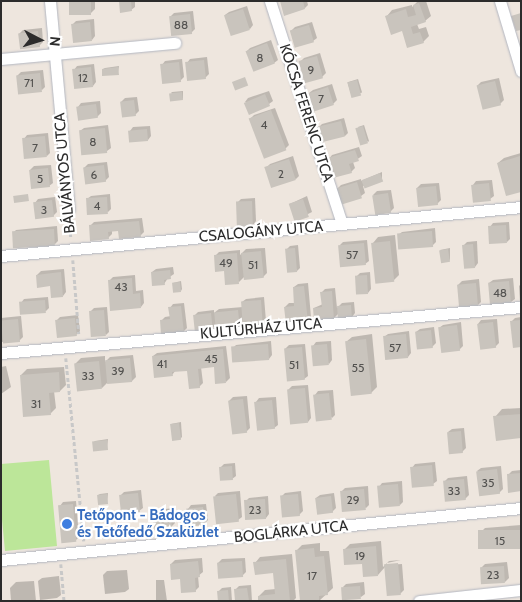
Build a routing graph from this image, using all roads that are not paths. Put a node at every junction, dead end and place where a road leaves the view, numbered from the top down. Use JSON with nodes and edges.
{"nodes":[{"id":1,"x":50,"y":1,"type":"edge"},
{"id":2,"x":270,"y":1,"type":"edge"},
{"id":3,"x":500,"y":1,"type":"edge"},
{"id":4,"x":175,"y":43,"type":"dead end"},
{"id":5,"x":54,"y":53,"type":"junction"},
{"id":6,"x":1,"y":58,"type":"edge"},
{"id":7,"x":521,"y":71,"type":"edge"},
{"id":8,"x":521,"y":207,"type":"edge"},
{"id":9,"x":69,"y":208,"type":"road end"},
{"id":10,"x":342,"y":224,"type":"junction"},
{"id":11,"x":1,"y":256,"type":"edge"},
{"id":12,"x":521,"y":307,"type":"edge"},
{"id":13,"x":1,"y":353,"type":"edge"},
{"id":14,"x":521,"y":508,"type":"edge"},
{"id":15,"x":1,"y":560,"type":"edge"},
{"id":16,"x":521,"y":590,"type":"edge"},
{"id":17,"x":419,"y":601,"type":"edge"}],
"edges":[{"from":1,"to":5,"type":"street","name":"BÁLVÁNYOS UTCA"},
{"from":2,"to":10,"type":"street","name":"KÓCSA FERENC UTCA"},
{"from":3,"to":7,"type":"street"},
{"from":4,"to":5,"type":"street"},
{"from":5,"to":6,"type":"street"},
{"from":5,"to":9,"type":"street","name":"BÁLVÁNYOS UTCA"},
{"from":8,"to":10,"type":"street","name":"CSALOGÁNY UTCA"},
{"from":10,"to":11,"type":"street","name":"CSALOGÁNY UTCA"},
{"from":12,"to":13,"type":"street","name":"KULTÚRHÁZ UTCA"},
{"from":14,"to":15,"type":"street","name":"BOGLÁRKA UTCA"},
{"from":16,"to":17,"type":"street"}]}
